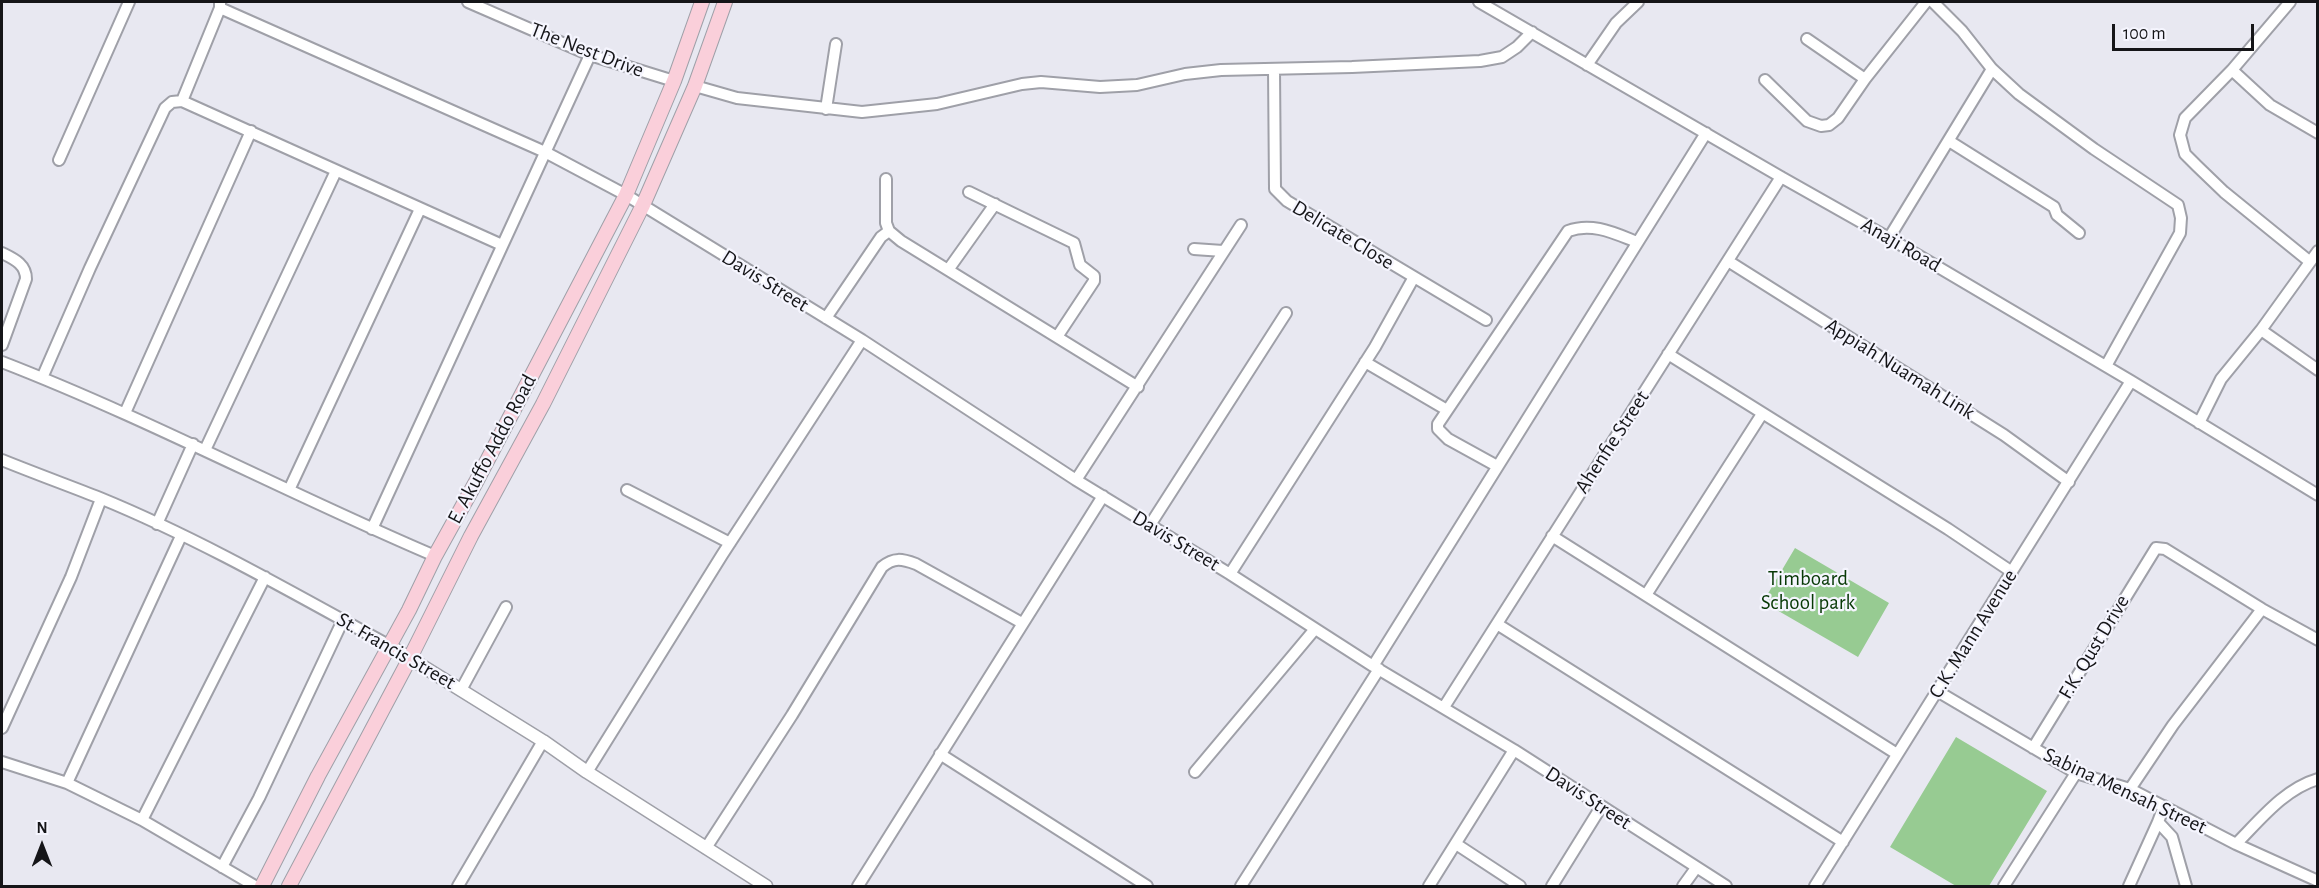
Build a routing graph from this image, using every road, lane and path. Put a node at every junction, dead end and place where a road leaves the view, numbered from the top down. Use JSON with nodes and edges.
{"nodes":[{"id":1,"x":129,"y":2,"type":"edge"},
{"id":2,"x":468,"y":2,"type":"edge"},
{"id":3,"x":702,"y":2,"type":"edge"},
{"id":4,"x":725,"y":2,"type":"edge"},
{"id":5,"x":1479,"y":2,"type":"edge"},
{"id":6,"x":1638,"y":2,"type":"edge"},
{"id":7,"x":1926,"y":2,"type":"edge"},
{"id":8,"x":1933,"y":2,"type":"edge"},
{"id":9,"x":2289,"y":2,"type":"edge"},
{"id":10,"x":220,"y":4,"type":"edge"},
{"id":11,"x":1532,"y":32,"type":"junction"},
{"id":12,"x":1807,"y":39,"type":"dead end"},
{"id":13,"x":836,"y":44,"type":"dead end"},
{"id":14,"x":590,"y":55,"type":"junction"},
{"id":15,"x":1587,"y":65,"type":"junction"},
{"id":16,"x":1274,"y":69,"type":"junction"},
{"id":17,"x":1992,"y":69,"type":"junction"},
{"id":18,"x":2232,"y":70,"type":"junction"},
{"id":19,"x":1865,"y":79,"type":"junction"},
{"id":20,"x":1765,"y":80,"type":"dead end"},
{"id":21,"x":674,"y":81,"type":"junction"},
{"id":22,"x":695,"y":86,"type":"junction"},
{"id":23,"x":182,"y":101,"type":"junction"},
{"id":24,"x":826,"y":109,"type":"junction"},
{"id":25,"x":251,"y":131,"type":"junction"},
{"id":26,"x":1706,"y":133,"type":"junction"},
{"id":27,"x":2318,"y":133,"type":"edge"},
{"id":28,"x":1949,"y":141,"type":"junction"},
{"id":29,"x":545,"y":152,"type":"junction"},
{"id":30,"x":59,"y":160,"type":"dead end"},
{"id":31,"x":336,"y":171,"type":"junction"},
{"id":32,"x":1781,"y":177,"type":"junction"},
{"id":33,"x":886,"y":179,"type":"dead end"},
{"id":34,"x":969,"y":192,"type":"dead end"},
{"id":35,"x":626,"y":195,"type":"junction"},
{"id":36,"x":995,"y":204,"type":"junction"},
{"id":37,"x":643,"y":205,"type":"junction"},
{"id":38,"x":420,"y":209,"type":"junction"},
{"id":39,"x":1241,"y":225,"type":"dead end"},
{"id":40,"x":889,"y":231,"type":"junction"},
{"id":41,"x":2079,"y":234,"type":"dead end"},
{"id":42,"x":1889,"y":238,"type":"junction"},
{"id":43,"x":1637,"y":242,"type":"junction"},
{"id":44,"x":502,"y":245,"type":"junction"},
{"id":45,"x":1194,"y":249,"type":"dead end"},
{"id":46,"x":1223,"y":251,"type":"junction"},
{"id":47,"x":2318,"y":251,"type":"edge"},
{"id":48,"x":2,"y":253,"type":"edge"},
{"id":49,"x":1728,"y":261,"type":"junction"},
{"id":50,"x":2309,"y":261,"type":"junction"},
{"id":51,"x":948,"y":270,"type":"junction"},
{"id":52,"x":1414,"y":277,"type":"junction"},
{"id":53,"x":1286,"y":313,"type":"dead end"},
{"id":54,"x":826,"y":318,"type":"junction"},
{"id":55,"x":1486,"y":320,"type":"dead end"},
{"id":56,"x":2261,"y":330,"type":"junction"},
{"id":57,"x":1057,"y":337,"type":"junction"},
{"id":58,"x":862,"y":340,"type":"junction"},
{"id":59,"x":2,"y":345,"type":"edge"},
{"id":60,"x":1668,"y":354,"type":"junction"},
{"id":61,"x":2,"y":362,"type":"edge"},
{"id":62,"x":1365,"y":362,"type":"junction"},
{"id":63,"x":2106,"y":366,"type":"junction"},
{"id":64,"x":2318,"y":370,"type":"edge"},
{"id":65,"x":42,"y":378,"type":"junction"},
{"id":66,"x":2131,"y":381,"type":"junction"},
{"id":67,"x":1138,"y":387,"type":"junction"},
{"id":68,"x":1447,"y":411,"type":"junction"},
{"id":69,"x":124,"y":412,"type":"junction"},
{"id":70,"x":1762,"y":414,"type":"junction"},
{"id":71,"x":2199,"y":423,"type":"junction"},
{"id":72,"x":193,"y":444,"type":"junction"},
{"id":73,"x":205,"y":450,"type":"junction"},
{"id":74,"x":2,"y":460,"type":"edge"},
{"id":75,"x":1497,"y":466,"type":"junction"},
{"id":76,"x":1076,"y":480,"type":"junction"},
{"id":77,"x":2069,"y":482,"type":"junction"},
{"id":78,"x":289,"y":490,"type":"junction"},
{"id":79,"x":627,"y":490,"type":"dead end"},
{"id":80,"x":2318,"y":495,"type":"edge"},
{"id":81,"x":1103,"y":496,"type":"junction"},
{"id":82,"x":101,"y":499,"type":"junction"},
{"id":83,"x":157,"y":524,"type":"junction"},
{"id":84,"x":1150,"y":525,"type":"junction"},
{"id":85,"x":372,"y":529,"type":"junction"},
{"id":86,"x":182,"y":536,"type":"junction"},
{"id":87,"x":1552,"y":536,"type":"junction"},
{"id":88,"x":730,"y":543,"type":"junction"},
{"id":89,"x":435,"y":556,"type":"junction"},
{"id":90,"x":2012,"y":572,"type":"junction"},
{"id":91,"x":1230,"y":574,"type":"junction"},
{"id":92,"x":265,"y":577,"type":"junction"},
{"id":93,"x":1646,"y":595,"type":"junction"},
{"id":94,"x":506,"y":607,"type":"dead end"},
{"id":95,"x":2262,"y":609,"type":"junction"},
{"id":96,"x":343,"y":620,"type":"junction"},
{"id":97,"x":1022,"y":623,"type":"junction"},
{"id":98,"x":1497,"y":624,"type":"junction"},
{"id":99,"x":1315,"y":629,"type":"junction"},
{"id":100,"x":2318,"y":640,"type":"edge"},
{"id":101,"x":390,"y":646,"type":"junction"},
{"id":102,"x":410,"y":658,"type":"junction"},
{"id":103,"x":1376,"y":668,"type":"junction"},
{"id":104,"x":461,"y":690,"type":"junction"},
{"id":105,"x":1937,"y":691,"type":"junction"},
{"id":106,"x":1444,"y":707,"type":"junction"},
{"id":107,"x":2,"y":728,"type":"edge"},
{"id":108,"x":543,"y":741,"type":"junction"},
{"id":109,"x":2032,"y":748,"type":"junction"},
{"id":110,"x":1514,"y":750,"type":"junction"},
{"id":111,"x":940,"y":754,"type":"junction"},
{"id":112,"x":1897,"y":754,"type":"junction"},
{"id":113,"x":2,"y":762,"type":"edge"},
{"id":114,"x":587,"y":772,"type":"junction"},
{"id":115,"x":1196,"y":772,"type":"dead end"},
{"id":116,"x":2076,"y":773,"type":"junction"},
{"id":117,"x":2318,"y":779,"type":"edge"},
{"id":118,"x":67,"y":783,"type":"junction"},
{"id":119,"x":2130,"y":789,"type":"junction"},
{"id":120,"x":2163,"y":806,"type":"junction"},
{"id":121,"x":1601,"y":807,"type":"junction"},
{"id":122,"x":142,"y":820,"type":"junction"},
{"id":123,"x":2158,"y":822,"type":"junction"},
{"id":124,"x":1843,"y":842,"type":"junction"},
{"id":125,"x":1455,"y":844,"type":"junction"},
{"id":126,"x":2236,"y":844,"type":"junction"},
{"id":127,"x":706,"y":849,"type":"junction"},
{"id":128,"x":222,"y":867,"type":"junction"},
{"id":129,"x":1696,"y":867,"type":"junction"},
{"id":130,"x":2318,"y":881,"type":"edge"},
{"id":131,"x":255,"y":886,"type":"edge"},
{"id":132,"x":262,"y":886,"type":"edge"},
{"id":133,"x":289,"y":886,"type":"edge"},
{"id":134,"x":458,"y":886,"type":"edge"},
{"id":135,"x":766,"y":886,"type":"edge"},
{"id":136,"x":858,"y":886,"type":"edge"},
{"id":137,"x":1147,"y":886,"type":"edge"},
{"id":138,"x":1241,"y":886,"type":"edge"},
{"id":139,"x":1429,"y":886,"type":"edge"},
{"id":140,"x":1520,"y":886,"type":"edge"},
{"id":141,"x":1552,"y":886,"type":"edge"},
{"id":142,"x":1683,"y":886,"type":"edge"},
{"id":143,"x":1726,"y":886,"type":"edge"},
{"id":144,"x":1815,"y":886,"type":"edge"},
{"id":145,"x":2004,"y":886,"type":"edge"},
{"id":146,"x":2129,"y":886,"type":"edge"},
{"id":147,"x":2186,"y":886,"type":"edge"}],
"edges":[{"from":1,"to":30,"type":"street"},
{"from":2,"to":14,"type":"street","name":"The Nest Drive"},
{"from":3,"to":21,"type":"main road","name":"E. Akuffo Addo Road"},
{"from":4,"to":22,"type":"main road","name":"E. Akuffo Addo Road"},
{"from":5,"to":11,"type":"street","name":"Anaji Road"},
{"from":6,"to":15,"type":"street"},
{"from":7,"to":19,"type":"street"},
{"from":8,"to":17,"type":"street"},
{"from":9,"to":18,"type":"street"},
{"from":10,"to":23,"type":"street"},
{"from":10,"to":29,"type":"street","name":"Davis Street"},
{"from":11,"to":15,"type":"street","name":"Anaji Road"},
{"from":11,"to":16,"type":"street"},
{"from":12,"to":19,"type":"street"},
{"from":13,"to":24,"type":"street"},
{"from":14,"to":21,"type":"street","name":"The Nest Drive"},
{"from":14,"to":29,"type":"street"},
{"from":15,"to":26,"type":"street","name":"Anaji Road"},
{"from":16,"to":24,"type":"street"},
{"from":16,"to":52,"type":"street","name":"Delicate Close"},
{"from":17,"to":28,"type":"street"},
{"from":17,"to":63,"type":"street"},
{"from":18,"to":27,"type":"street"},
{"from":18,"to":50,"type":"street"},
{"from":19,"to":20,"type":"street"},
{"from":21,"to":35,"type":"main road","name":"E. Akuffo Addo Road"},
{"from":22,"to":24,"type":"street"},
{"from":22,"to":37,"type":"main road","name":"E. Akuffo Addo Road"},
{"from":23,"to":25,"type":"street"},
{"from":23,"to":65,"type":"street"},
{"from":25,"to":31,"type":"street"},
{"from":25,"to":69,"type":"street"},
{"from":26,"to":32,"type":"street","name":"Anaji Road"},
{"from":26,"to":43,"type":"street"},
{"from":28,"to":41,"type":"street"},
{"from":28,"to":42,"type":"street"},
{"from":29,"to":35,"type":"street","name":"Davis Street"},
{"from":29,"to":44,"type":"street"},
{"from":31,"to":38,"type":"street"},
{"from":31,"to":73,"type":"street"},
{"from":32,"to":42,"type":"street","name":"Anaji Road"},
{"from":32,"to":49,"type":"street","name":"Ahenfie Street"},
{"from":33,"to":40,"type":"street"},
{"from":34,"to":36,"type":"street"},
{"from":35,"to":37,"type":"street","name":"Davis Street"},
{"from":35,"to":89,"type":"main road","name":"E. Akuffo Addo Road"},
{"from":36,"to":51,"type":"street"},
{"from":36,"to":57,"type":"street"},
{"from":37,"to":54,"type":"street","name":"Davis Street"},
{"from":37,"to":102,"type":"main road","name":"E. Akuffo Addo Road"},
{"from":38,"to":44,"type":"street"},
{"from":38,"to":78,"type":"street"},
{"from":39,"to":46,"type":"street"},
{"from":40,"to":51,"type":"street"},
{"from":40,"to":54,"type":"street"},
{"from":42,"to":63,"type":"street","name":"Anaji Road"},
{"from":43,"to":68,"type":"street"},
{"from":43,"to":75,"type":"street"},
{"from":44,"to":85,"type":"street"},
{"from":45,"to":46,"type":"street"},
{"from":46,"to":67,"type":"street"},
{"from":47,"to":50,"type":"street"},
{"from":48,"to":59,"type":"street"},
{"from":49,"to":60,"type":"street","name":"Ahenfie Street"},
{"from":49,"to":77,"type":"street","name":"Appiah Nuamah Link"},
{"from":50,"to":56,"type":"street"},
{"from":51,"to":57,"type":"street"},
{"from":52,"to":55,"type":"street","name":"Delicate Close"},
{"from":52,"to":62,"type":"street"},
{"from":53,"to":84,"type":"street"},
{"from":54,"to":58,"type":"street","name":"Davis Street"},
{"from":56,"to":64,"type":"street"},
{"from":56,"to":71,"type":"street"},
{"from":57,"to":67,"type":"street"},
{"from":58,"to":76,"type":"street","name":"Davis Street"},
{"from":58,"to":88,"type":"street"},
{"from":60,"to":70,"type":"street"},
{"from":60,"to":87,"type":"street","name":"Ahenfie Street"},
{"from":61,"to":65,"type":"street"},
{"from":62,"to":68,"type":"street"},
{"from":62,"to":91,"type":"street"},
{"from":63,"to":66,"type":"street","name":"Anaji Road"},
{"from":65,"to":69,"type":"street"},
{"from":66,"to":71,"type":"street","name":"Anaji Road"},
{"from":66,"to":77,"type":"street","name":"C.K. Mann Avenue"},
{"from":67,"to":76,"type":"street"},
{"from":68,"to":75,"type":"street"},
{"from":69,"to":72,"type":"street"},
{"from":70,"to":90,"type":"street"},
{"from":70,"to":93,"type":"street"},
{"from":71,"to":80,"type":"street","name":"Anaji Road"},
{"from":72,"to":73,"type":"street"},
{"from":72,"to":83,"type":"street"},
{"from":73,"to":78,"type":"street"},
{"from":74,"to":82,"type":"street","name":"St. Francis Street"},
{"from":75,"to":103,"type":"street"},
{"from":76,"to":81,"type":"street","name":"Davis Street"},
{"from":77,"to":90,"type":"street","name":"C.K. Mann Avenue"},
{"from":78,"to":85,"type":"street"},
{"from":79,"to":88,"type":"street"},
{"from":81,"to":84,"type":"street","name":"Davis Street"},
{"from":81,"to":97,"type":"street"},
{"from":82,"to":83,"type":"street","name":"St. Francis Street"},
{"from":82,"to":107,"type":"street"},
{"from":83,"to":86,"type":"street","name":"St. Francis Street"},
{"from":84,"to":91,"type":"street","name":"Davis Street"},
{"from":85,"to":89,"type":"street"},
{"from":86,"to":92,"type":"street","name":"St. Francis Street"},
{"from":86,"to":118,"type":"street"},
{"from":87,"to":93,"type":"street"},
{"from":87,"to":98,"type":"street","name":"Ahenfie Street"},
{"from":88,"to":114,"type":"street"},
{"from":89,"to":101,"type":"main road","name":"E. Akuffo Addo Road"},
{"from":90,"to":105,"type":"street","name":"C.K. Mann Avenue"},
{"from":91,"to":99,"type":"street","name":"Davis Street"},
{"from":92,"to":96,"type":"street","name":"St. Francis Street"},
{"from":92,"to":122,"type":"street"},
{"from":93,"to":112,"type":"street"},
{"from":94,"to":104,"type":"street"},
{"from":95,"to":100,"type":"street"},
{"from":95,"to":109,"type":"street","name":"F.K. Qust Drive"},
{"from":95,"to":119,"type":"street"},
{"from":96,"to":101,"type":"street","name":"St. Francis Street"},
{"from":96,"to":128,"type":"street"},
{"from":97,"to":111,"type":"street"},
{"from":97,"to":127,"type":"street"},
{"from":98,"to":106,"type":"street","name":"Ahenfie Street"},
{"from":98,"to":124,"type":"street"},
{"from":99,"to":103,"type":"street","name":"Davis Street"},
{"from":99,"to":115,"type":"street"},
{"from":101,"to":102,"type":"street","name":"St. Francis Street"},
{"from":101,"to":132,"type":"main road","name":"E. Akuffo Addo Road"},
{"from":102,"to":104,"type":"street","name":"St. Francis Street"},
{"from":102,"to":133,"type":"main road","name":"E. Akuffo Addo Road"},
{"from":103,"to":106,"type":"street","name":"Davis Street"},
{"from":103,"to":138,"type":"street"},
{"from":104,"to":108,"type":"street","name":"St. Francis Street"},
{"from":105,"to":109,"type":"street","name":"Sabina Mensah Street"},
{"from":105,"to":112,"type":"street","name":"C.K. Mann Avenue"},
{"from":106,"to":110,"type":"street","name":"Davis Street"},
{"from":108,"to":114,"type":"street","name":"St. Francis Street"},
{"from":108,"to":134,"type":"street"},
{"from":109,"to":116,"type":"street","name":"Sabina Mensah Street"},
{"from":110,"to":121,"type":"street","name":"Davis Street"},
{"from":110,"to":125,"type":"street"},
{"from":111,"to":136,"type":"street"},
{"from":111,"to":137,"type":"street"},
{"from":112,"to":124,"type":"street","name":"C.K. Mann Avenue"},
{"from":113,"to":118,"type":"street"},
{"from":114,"to":127,"type":"street","name":"St. Francis Street"},
{"from":116,"to":119,"type":"street","name":"Sabina Mensah Street"},
{"from":116,"to":145,"type":"street"},
{"from":117,"to":126,"type":"street"},
{"from":118,"to":122,"type":"street"},
{"from":119,"to":120,"type":"street","name":"Sabina Mensah Street"},
{"from":120,"to":123,"type":"street"},
{"from":120,"to":126,"type":"street","name":"Sabina Mensah Street"},
{"from":121,"to":129,"type":"street","name":"Davis Street"},
{"from":121,"to":141,"type":"street"},
{"from":122,"to":128,"type":"street"},
{"from":123,"to":146,"type":"street"},
{"from":123,"to":147,"type":"street"},
{"from":124,"to":144,"type":"street","name":"C.K. Mann Avenue"},
{"from":125,"to":139,"type":"street"},
{"from":125,"to":140,"type":"street"},
{"from":126,"to":130,"type":"street","name":"Sabina Mensah Street"},
{"from":127,"to":135,"type":"street","name":"St. Francis Street"},
{"from":128,"to":131,"type":"street"},
{"from":129,"to":142,"type":"street"},
{"from":129,"to":143,"type":"street","name":"Davis Street"}]}
